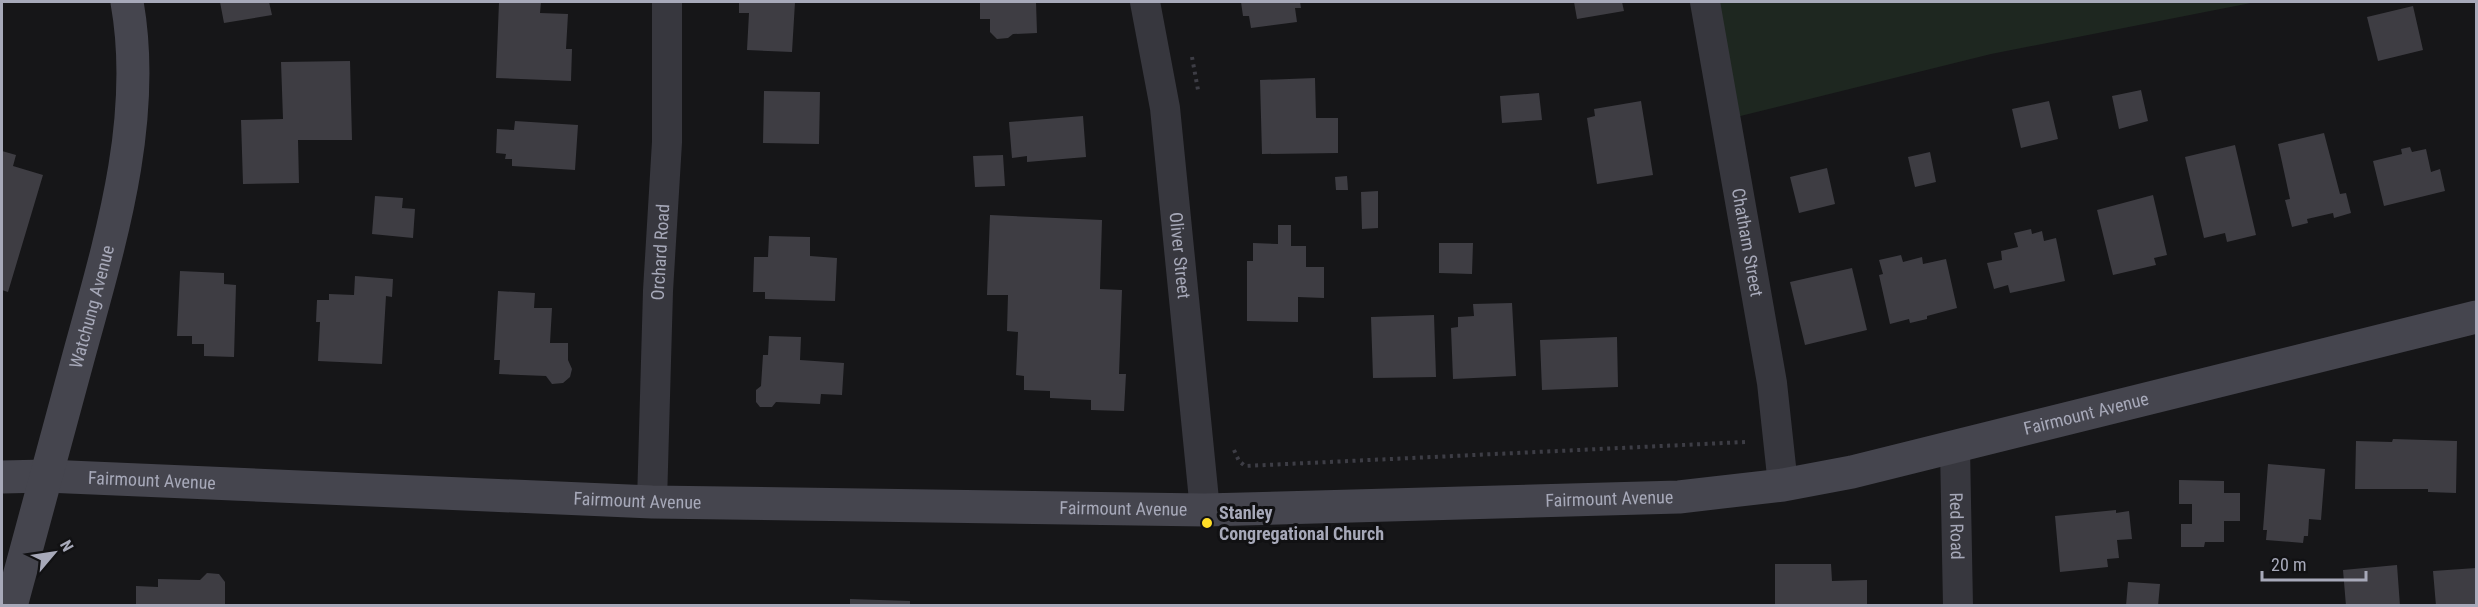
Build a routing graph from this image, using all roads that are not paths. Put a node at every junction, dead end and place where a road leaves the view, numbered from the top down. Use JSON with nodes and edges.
{"nodes":[{"id":1,"x":127,"y":2,"type":"edge"},
{"id":2,"x":667,"y":2,"type":"edge"},
{"id":3,"x":1144,"y":2,"type":"edge"},
{"id":4,"x":1705,"y":2,"type":"edge"},
{"id":5,"x":2476,"y":317,"type":"edge"},
{"id":6,"x":1955,"y":447,"type":"junction"},
{"id":7,"x":46,"y":476,"type":"junction"},
{"id":8,"x":2,"y":477,"type":"edge"},
{"id":9,"x":1783,"y":485,"type":"junction"},
{"id":10,"x":652,"y":502,"type":"junction"},
{"id":11,"x":1205,"y":510,"type":"junction"},
{"id":12,"x":11,"y":606,"type":"edge"},
{"id":13,"x":1958,"y":606,"type":"edge"}],
"edges":[{"from":1,"to":7,"type":"main road","name":"Watchung Avenue"},
{"from":2,"to":10,"type":"street","name":"Orchard Road"},
{"from":3,"to":11,"type":"street","name":"Oliver Street"},
{"from":4,"to":9,"type":"street","name":"Chatham Street"},
{"from":5,"to":6,"type":"main road","name":"Fairmount Avenue"},
{"from":6,"to":9,"type":"main road","name":"Fairmount Avenue"},
{"from":6,"to":13,"type":"street","name":"Red Road"},
{"from":7,"to":8,"type":"main road","name":"Fairmount Avenue"},
{"from":7,"to":10,"type":"main road","name":"Fairmount Avenue"},
{"from":7,"to":12,"type":"main road","name":"Watchung Avenue"},
{"from":9,"to":11,"type":"main road","name":"Fairmount Avenue"},
{"from":10,"to":11,"type":"main road","name":"Fairmount Avenue"}]}
